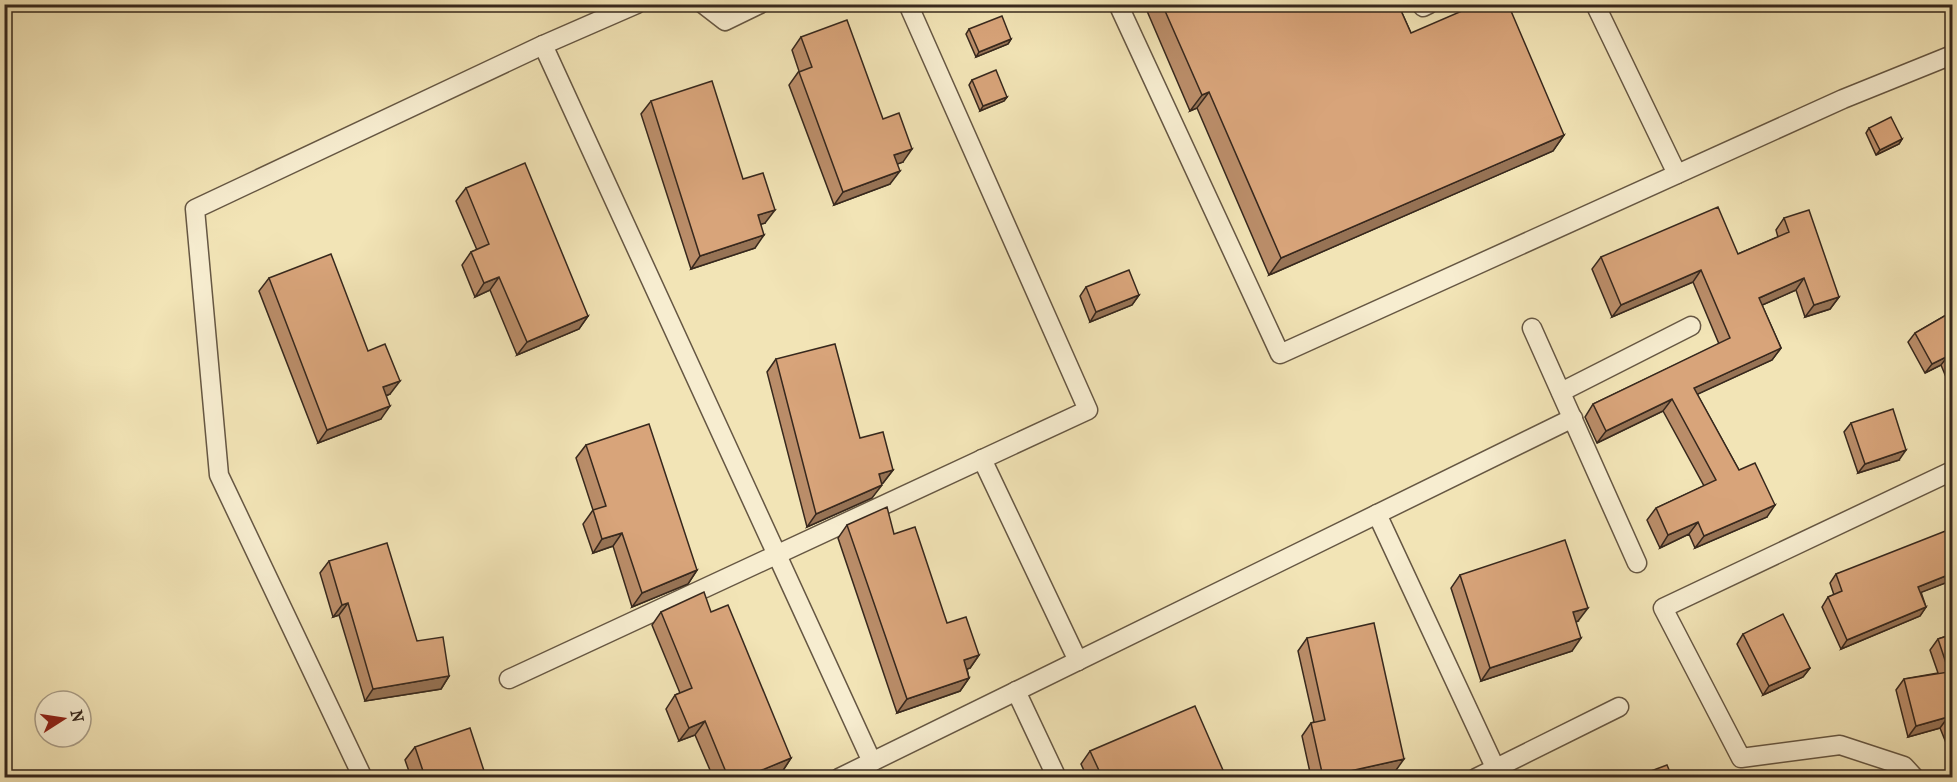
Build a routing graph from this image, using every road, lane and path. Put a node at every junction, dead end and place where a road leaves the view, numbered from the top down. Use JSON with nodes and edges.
{"nodes":[{"id":1,"x":637,"y":4,"type":"edge"},
{"id":2,"x":703,"y":4,"type":"edge"},
{"id":3,"x":760,"y":4,"type":"edge"},
{"id":4,"x":908,"y":4,"type":"edge"},
{"id":5,"x":1118,"y":4,"type":"edge"},
{"id":6,"x":1421,"y":4,"type":"edge"},
{"id":7,"x":1429,"y":4,"type":"edge"},
{"id":8,"x":1595,"y":4,"type":"edge"},
{"id":9,"x":543,"y":45,"type":"junction"},
{"id":10,"x":1953,"y":55,"type":"edge"},
{"id":11,"x":1677,"y":174,"type":"junction"},
{"id":12,"x":1532,"y":327,"type":"dead end"},
{"id":13,"x":1691,"y":327,"type":"dead end"},
{"id":14,"x":1561,"y":392,"type":"junction"},
{"id":15,"x":1573,"y":418,"type":"junction"},
{"id":16,"x":982,"y":459,"type":"junction"},
{"id":17,"x":1953,"y":471,"type":"edge"},
{"id":18,"x":1377,"y":514,"type":"junction"},
{"id":19,"x":777,"y":555,"type":"junction"},
{"id":20,"x":1637,"y":563,"type":"dead end"},
{"id":21,"x":1078,"y":661,"type":"junction"},
{"id":22,"x":509,"y":679,"type":"dead end"},
{"id":23,"x":1016,"y":691,"type":"junction"},
{"id":24,"x":1619,"y":707,"type":"dead end"},
{"id":25,"x":872,"y":762,"type":"junction"},
{"id":26,"x":1498,"y":773,"type":"edge"},
{"id":27,"x":363,"y":777,"type":"edge"},
{"id":28,"x":839,"y":777,"type":"edge"},
{"id":29,"x":1057,"y":777,"type":"edge"},
{"id":30,"x":1476,"y":777,"type":"edge"},
{"id":31,"x":1915,"y":777,"type":"edge"}],
"edges":[{"from":1,"to":9,"type":"lane"},
{"from":2,"to":3,"type":"lane"},
{"from":4,"to":16,"type":"lane"},
{"from":5,"to":11,"type":"lane"},
{"from":6,"to":7,"type":"lane"},
{"from":8,"to":11,"type":"lane"},
{"from":9,"to":19,"type":"lane"},
{"from":9,"to":27,"type":"lane"},
{"from":10,"to":11,"type":"lane"},
{"from":12,"to":14,"type":"lane"},
{"from":13,"to":14,"type":"lane"},
{"from":14,"to":15,"type":"lane"},
{"from":15,"to":18,"type":"lane"},
{"from":15,"to":20,"type":"lane"},
{"from":16,"to":19,"type":"lane"},
{"from":16,"to":21,"type":"lane"},
{"from":17,"to":31,"type":"lane"},
{"from":18,"to":21,"type":"lane"},
{"from":18,"to":26,"type":"lane"},
{"from":19,"to":22,"type":"lane"},
{"from":19,"to":25,"type":"lane"},
{"from":21,"to":23,"type":"lane"},
{"from":23,"to":25,"type":"lane"},
{"from":23,"to":29,"type":"lane"},
{"from":24,"to":26,"type":"lane"},
{"from":25,"to":28,"type":"lane"},
{"from":26,"to":30,"type":"lane"}]}
